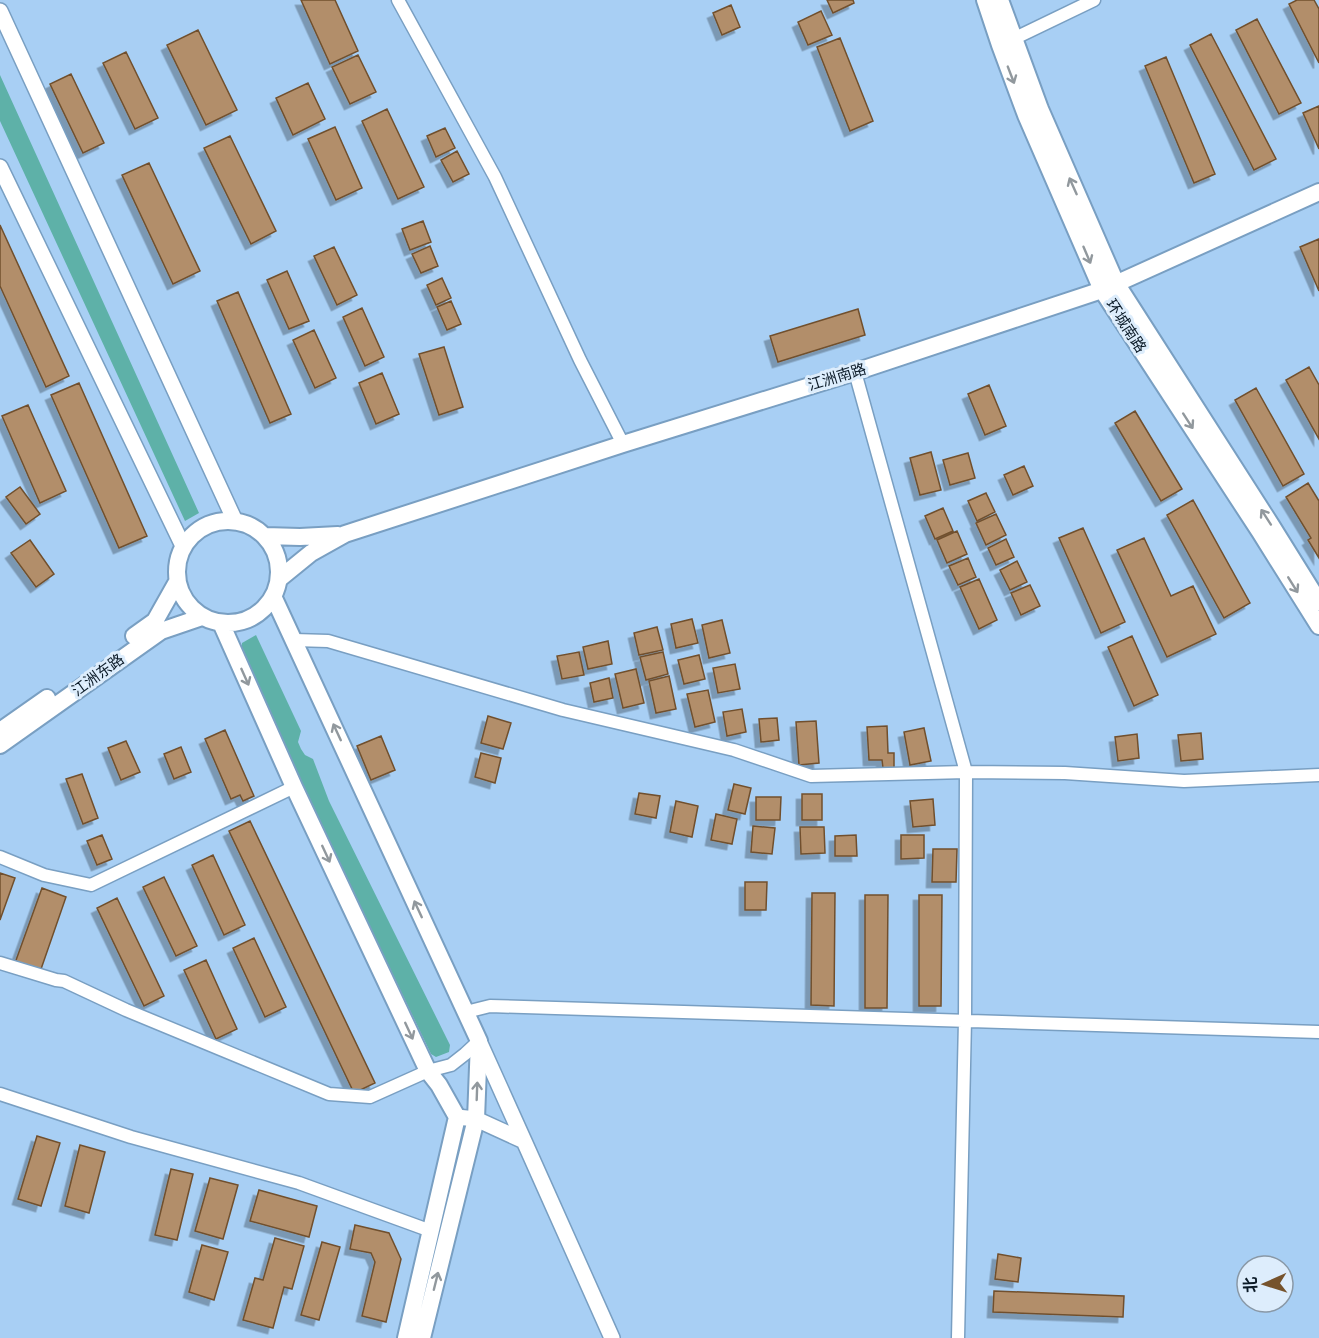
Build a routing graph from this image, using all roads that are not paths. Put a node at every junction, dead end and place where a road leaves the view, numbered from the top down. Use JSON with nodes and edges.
{"nodes":[{"id":1,"x":398,"y":0,"type":"edge"},
{"id":2,"x":985,"y":0,"type":"edge"},
{"id":3,"x":1000,"y":0,"type":"edge"},
{"id":4,"x":1094,"y":0,"type":"edge"},
{"id":5,"x":0,"y":11,"type":"edge"},
{"id":6,"x":1007,"y":42,"type":"junction"},
{"id":7,"x":0,"y":167,"type":"edge"},
{"id":8,"x":1319,"y":192,"type":"edge"},
{"id":9,"x":1109,"y":286,"type":"junction"},
{"id":10,"x":855,"y":372,"type":"junction"},
{"id":11,"x":622,"y":444,"type":"junction"},
{"id":12,"x":235,"y":521,"type":"junction"},
{"id":13,"x":345,"y":534,"type":"junction"},
{"id":14,"x":265,"y":536,"type":"junction"},
{"id":15,"x":183,"y":546,"type":"junction"},
{"id":16,"x":279,"y":579,"type":"junction"},
{"id":17,"x":177,"y":582,"type":"junction"},
{"id":18,"x":273,"y":596,"type":"junction"},
{"id":19,"x":1319,"y":602,"type":"edge"},
{"id":20,"x":202,"y":617,"type":"junction"},
{"id":21,"x":221,"y":623,"type":"junction"},
{"id":22,"x":1319,"y":626,"type":"edge"},
{"id":23,"x":294,"y":640,"type":"junction"},
{"id":24,"x":0,"y":731,"type":"edge"},
{"id":25,"x":0,"y":745,"type":"edge"},
{"id":26,"x":966,"y":772,"type":"junction"},
{"id":27,"x":1319,"y":775,"type":"edge"},
{"id":28,"x":294,"y":788,"type":"junction"},
{"id":29,"x":0,"y":857,"type":"edge"},
{"id":30,"x":0,"y":963,"type":"edge"},
{"id":31,"x":466,"y":1012,"type":"junction"},
{"id":32,"x":965,"y":1020,"type":"junction"},
{"id":33,"x":1319,"y":1032,"type":"edge"},
{"id":34,"x":479,"y":1041,"type":"junction"},
{"id":35,"x":428,"y":1071,"type":"junction"},
{"id":36,"x":0,"y":1094,"type":"edge"},
{"id":37,"x":457,"y":1117,"type":"junction"},
{"id":38,"x":476,"y":1119,"type":"junction"},
{"id":39,"x":524,"y":1142,"type":"junction"},
{"id":40,"x":431,"y":1231,"type":"junction"},
{"id":41,"x":406,"y":1338,"type":"edge"},
{"id":42,"x":422,"y":1338,"type":"edge"},
{"id":43,"x":612,"y":1338,"type":"edge"},
{"id":44,"x":958,"y":1338,"type":"edge"}],
"edges":[{"from":1,"to":11,"type":"street"},
{"from":2,"to":6,"type":"main road","name":"环城南路"},
{"from":3,"to":6,"type":"main road","name":"环城南路"},
{"from":4,"to":6,"type":"street"},
{"from":5,"to":12,"type":"street"},
{"from":6,"to":9,"type":"main road","name":"环城南路"},
{"from":7,"to":15,"type":"street"},
{"from":8,"to":9,"type":"main road","name":"江洲南路"},
{"from":9,"to":10,"type":"main road","name":"江洲南路"},
{"from":19,"to":9,"type":"main road","name":"环城南路","one_way":true},
{"from":9,"to":22,"type":"main road","name":"环城南路","one_way":true},
{"from":10,"to":11,"type":"main road","name":"江洲南路"},
{"from":10,"to":26,"type":"street"},
{"from":11,"to":13,"type":"main road","name":"江洲南路"},
{"from":12,"to":14,"type":"main road"},
{"from":12,"to":15,"type":"main road"},
{"from":13,"to":14,"type":"main road"},
{"from":13,"to":16,"type":"main road"},
{"from":14,"to":16,"type":"main road"},
{"from":15,"to":17,"type":"main road"},
{"from":16,"to":18,"type":"main road"},
{"from":17,"to":20,"type":"main road"},
{"from":17,"to":24,"type":"main road","name":"江洲东路"},
{"from":18,"to":21,"type":"main road"},
{"from":18,"to":23,"type":"main road"},
{"from":20,"to":21,"type":"main road"},
{"from":20,"to":25,"type":"main road","name":"江洲东路"},
{"from":21,"to":28,"type":"main road","one_way":true},
{"from":23,"to":26,"type":"street"},
{"from":31,"to":23,"type":"main road","one_way":true},
{"from":26,"to":27,"type":"street"},
{"from":26,"to":32,"type":"street"},
{"from":28,"to":29,"type":"street"},
{"from":28,"to":35,"type":"main road","one_way":true},
{"from":30,"to":35,"type":"street"},
{"from":31,"to":32,"type":"street"},
{"from":31,"to":34,"type":"main road"},
{"from":32,"to":33,"type":"street"},
{"from":32,"to":44,"type":"street"},
{"from":34,"to":35,"type":"street"},
{"from":38,"to":34,"type":"main road","one_way":true},
{"from":34,"to":39,"type":"street"},
{"from":35,"to":37,"type":"main road"},
{"from":36,"to":40,"type":"street"},
{"from":37,"to":38,"type":"street"},
{"from":37,"to":40,"type":"main road"},
{"from":38,"to":39,"type":"street"},
{"from":42,"to":38,"type":"main road","one_way":true},
{"from":39,"to":43,"type":"street"},
{"from":40,"to":41,"type":"main road"}]}
